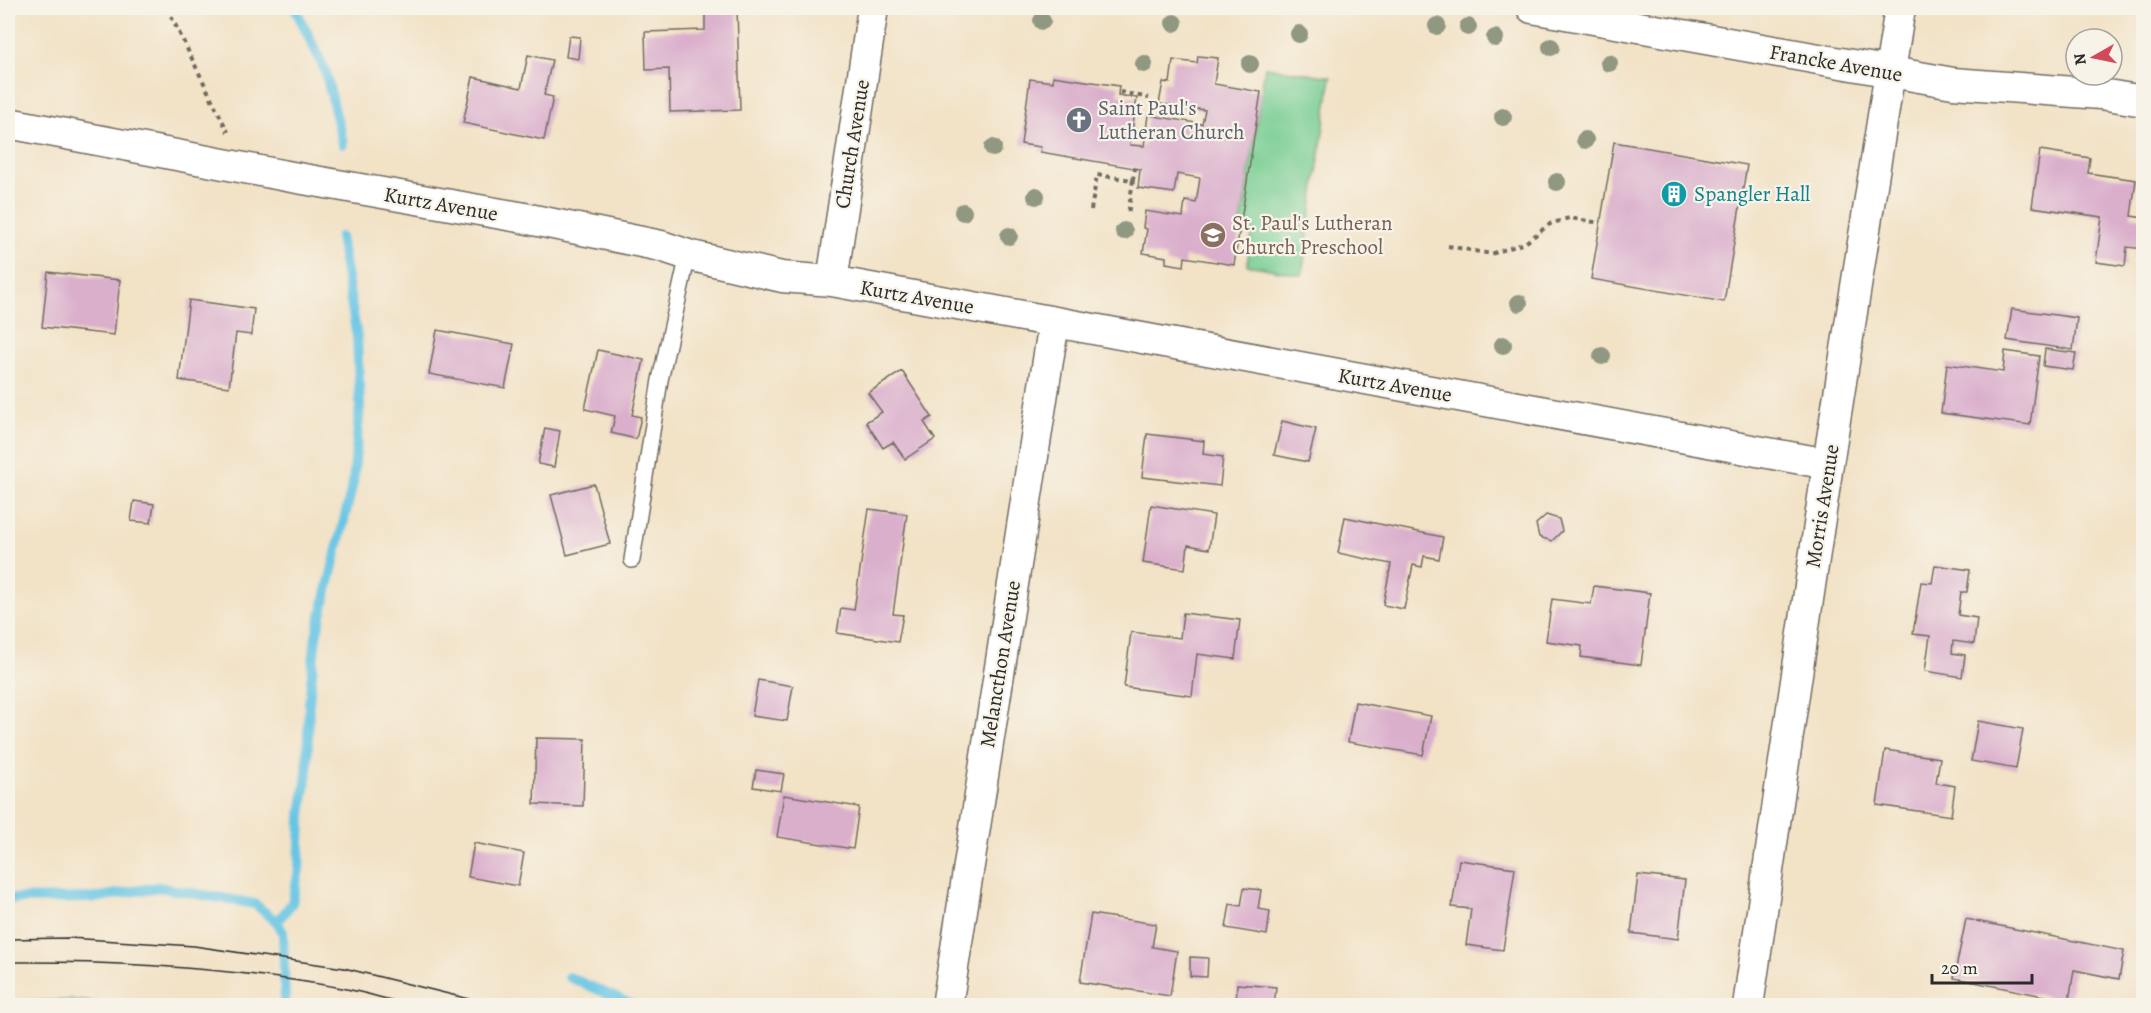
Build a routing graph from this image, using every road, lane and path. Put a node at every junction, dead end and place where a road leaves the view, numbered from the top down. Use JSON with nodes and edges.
{"nodes":[{"id":1,"x":166,"y":8,"type":"edge"},
{"id":2,"x":873,"y":8,"type":"edge"},
{"id":3,"x":1532,"y":8,"type":"edge"},
{"id":4,"x":1900,"y":8,"type":"edge"},
{"id":5,"x":1890,"y":73,"type":"junction"},
{"id":6,"x":1120,"y":92,"type":"dead end"},
{"id":7,"x":1149,"y":98,"type":"dead end"},
{"id":8,"x":2144,"y":101,"type":"edge"},
{"id":9,"x":8,"y":123,"type":"edge"},
{"id":10,"x":238,"y":167,"type":"junction"},
{"id":11,"x":1135,"y":168,"type":"dead end"},
{"id":12,"x":1133,"y":180,"type":"junction"},
{"id":13,"x":1091,"y":210,"type":"dead end"},
{"id":14,"x":1128,"y":215,"type":"dead end"},
{"id":15,"x":1601,"y":223,"type":"dead end"},
{"id":16,"x":1448,"y":246,"type":"dead end"},
{"id":17,"x":688,"y":255,"type":"junction"},
{"id":18,"x":832,"y":281,"type":"junction"},
{"id":19,"x":1054,"y":322,"type":"junction"},
{"id":20,"x":1828,"y":464,"type":"junction"},
{"id":21,"x":632,"y":560,"type":"dead end"},
{"id":22,"x":947,"y":1005,"type":"edge"},
{"id":23,"x":1748,"y":1005,"type":"edge"}],
"edges":[{"from":1,"to":10,"type":"path"},
{"from":2,"to":18,"type":"street","name":"Church Avenue"},
{"from":3,"to":5,"type":"street","name":"Francke Avenue"},
{"from":4,"to":5,"type":"street","name":"Morris Avenue"},
{"from":5,"to":8,"type":"street","name":"Francke Avenue"},
{"from":5,"to":20,"type":"street","name":"Morris Avenue"},
{"from":6,"to":7,"type":"path"},
{"from":9,"to":10,"type":"street","name":"Kurtz Avenue"},
{"from":10,"to":17,"type":"street","name":"Kurtz Avenue"},
{"from":11,"to":12,"type":"path"},
{"from":12,"to":13,"type":"path"},
{"from":12,"to":14,"type":"path"},
{"from":15,"to":16,"type":"path"},
{"from":17,"to":18,"type":"street","name":"Kurtz Avenue"},
{"from":17,"to":21,"type":"lane"},
{"from":18,"to":19,"type":"street","name":"Kurtz Avenue"},
{"from":19,"to":20,"type":"street","name":"Kurtz Avenue"},
{"from":19,"to":22,"type":"street","name":"Melancthon Avenue"},
{"from":20,"to":23,"type":"street","name":"Morris Avenue"}]}
